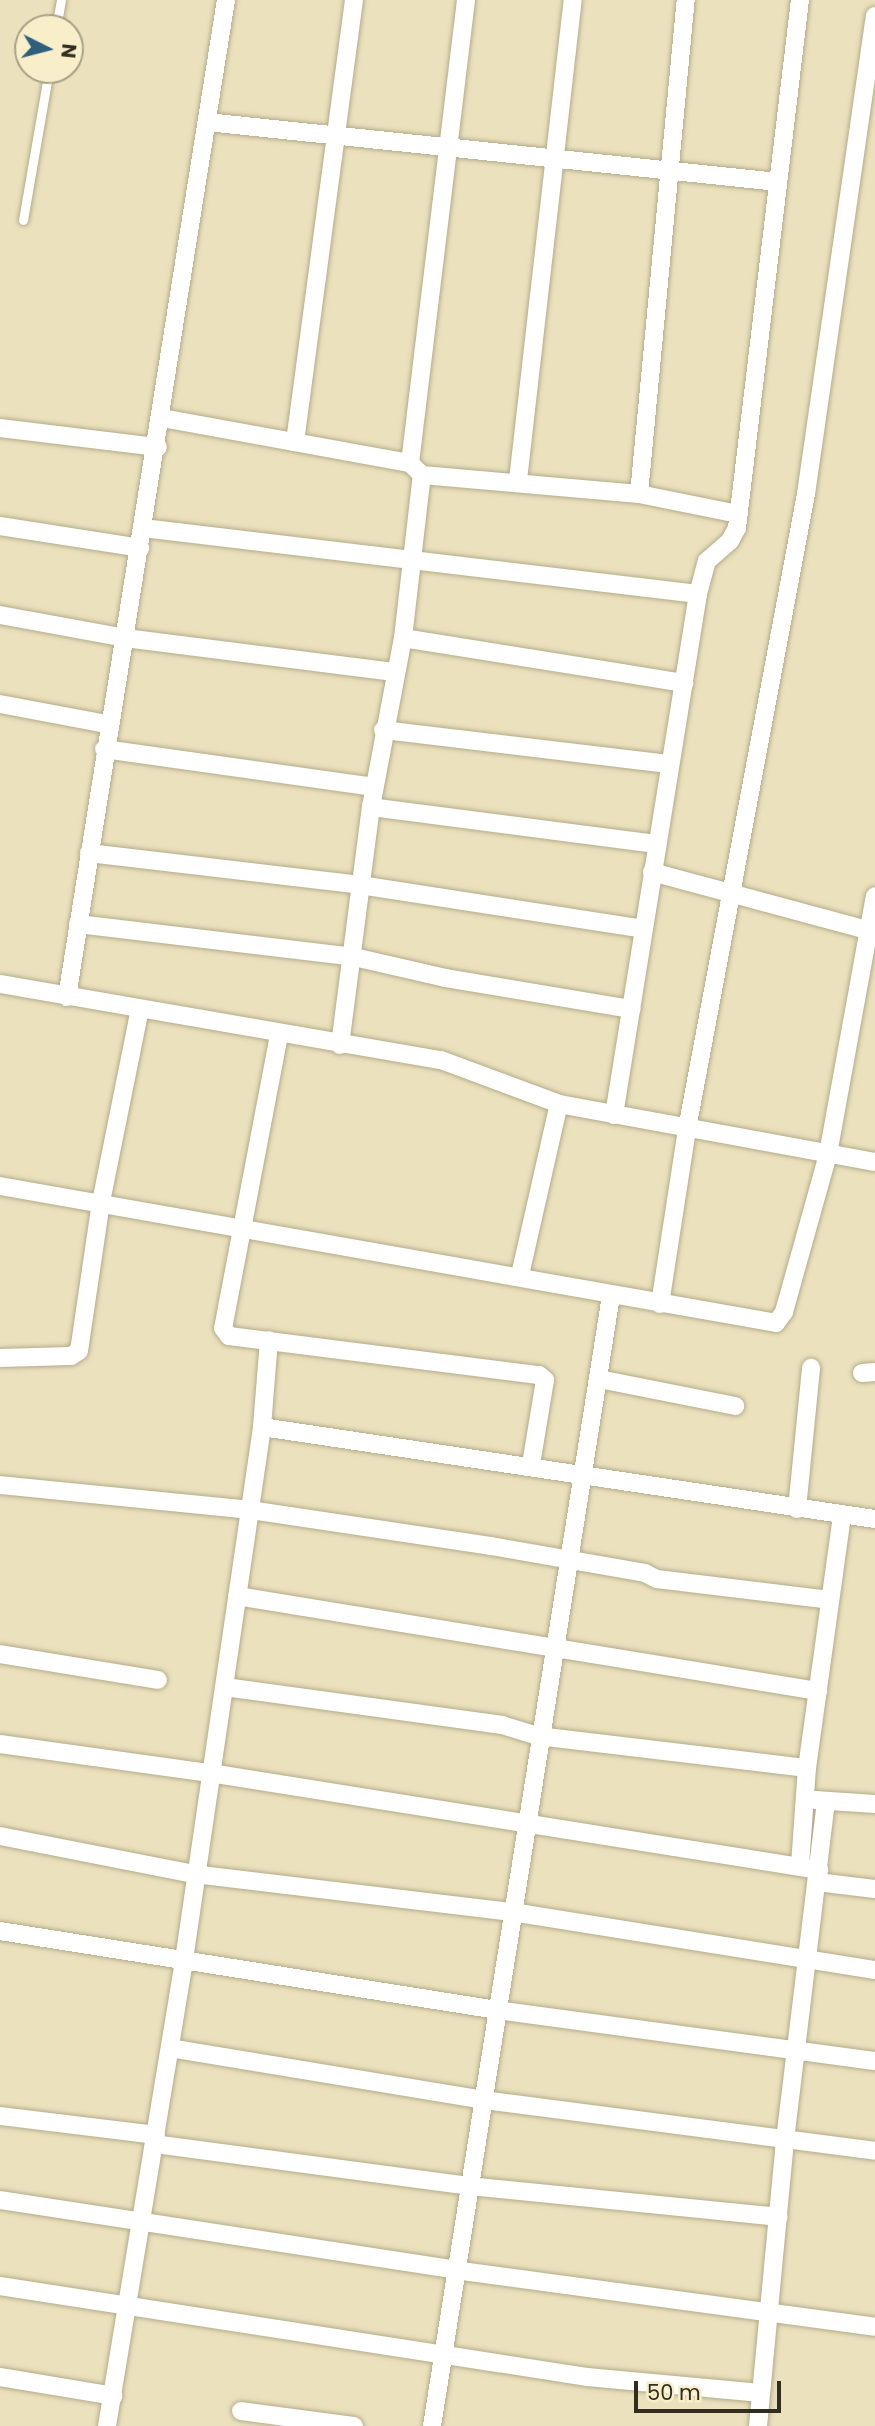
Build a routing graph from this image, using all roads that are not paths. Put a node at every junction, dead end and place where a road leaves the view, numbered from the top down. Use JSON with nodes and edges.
{"nodes":[{"id":1,"x":226,"y":0,"type":"edge"},
{"id":2,"x":354,"y":0,"type":"edge"},
{"id":3,"x":466,"y":0,"type":"edge"},
{"id":4,"x":573,"y":0,"type":"edge"},
{"id":5,"x":686,"y":0,"type":"edge"},
{"id":6,"x":800,"y":0,"type":"edge"},
{"id":7,"x":875,"y":16,"type":"edge"},
{"id":8,"x":873,"y":50,"type":"edge"},
{"id":9,"x":47,"y":84,"type":"edge"},
{"id":10,"x":207,"y":122,"type":"junction"},
{"id":11,"x":336,"y":137,"type":"junction"},
{"id":12,"x":448,"y":149,"type":"junction"},
{"id":13,"x":556,"y":159,"type":"junction"},
{"id":14,"x":670,"y":171,"type":"junction"},
{"id":15,"x":778,"y":182,"type":"junction"},
{"id":16,"x":23,"y":220,"type":"dead end"},
{"id":17,"x":162,"y":418,"type":"junction"},
{"id":18,"x":0,"y":428,"type":"edge"},
{"id":19,"x":295,"y":442,"type":"junction"},
{"id":20,"x":158,"y":447,"type":"junction"},
{"id":21,"x":416,"y":469,"type":"junction"},
{"id":22,"x":518,"y":480,"type":"junction"},
{"id":23,"x":639,"y":494,"type":"junction"},
{"id":24,"x":738,"y":514,"type":"junction"},
{"id":25,"x":0,"y":526,"type":"edge"},
{"id":26,"x":143,"y":528,"type":"junction"},
{"id":27,"x":139,"y":548,"type":"junction"},
{"id":28,"x":414,"y":559,"type":"junction"},
{"id":29,"x":698,"y":594,"type":"junction"},
{"id":30,"x":0,"y":615,"type":"edge"},
{"id":31,"x":125,"y":638,"type":"junction"},
{"id":32,"x":403,"y":638,"type":"junction"},
{"id":33,"x":396,"y":672,"type":"junction"},
{"id":34,"x":684,"y":683,"type":"junction"},
{"id":35,"x":0,"y":705,"type":"edge"},
{"id":36,"x":107,"y":724,"type":"junction"},
{"id":37,"x":383,"y":730,"type":"junction"},
{"id":38,"x":104,"y":749,"type":"junction"},
{"id":39,"x":670,"y":764,"type":"junction"},
{"id":40,"x":374,"y":787,"type":"junction"},
{"id":41,"x":371,"y":807,"type":"junction"},
{"id":42,"x":657,"y":845,"type":"junction"},
{"id":43,"x":89,"y":853,"type":"junction"},
{"id":44,"x":652,"y":872,"type":"junction"},
{"id":45,"x":360,"y":885,"type":"junction"},
{"id":46,"x":730,"y":896,"type":"junction"},
{"id":47,"x":875,"y":896,"type":"edge"},
{"id":48,"x":78,"y":924,"type":"junction"},
{"id":49,"x":644,"y":929,"type":"junction"},
{"id":50,"x":872,"y":931,"type":"edge"},
{"id":51,"x":354,"y":957,"type":"junction"},
{"id":52,"x":0,"y":984,"type":"edge"},
{"id":53,"x":67,"y":997,"type":"junction"},
{"id":54,"x":139,"y":1009,"type":"junction"},
{"id":55,"x":631,"y":1009,"type":"junction"},
{"id":56,"x":279,"y":1035,"type":"junction"},
{"id":57,"x":340,"y":1045,"type":"junction"},
{"id":58,"x":559,"y":1104,"type":"junction"},
{"id":59,"x":614,"y":1115,"type":"junction"},
{"id":60,"x":687,"y":1129,"type":"junction"},
{"id":61,"x":828,"y":1154,"type":"junction"},
{"id":62,"x":875,"y":1162,"type":"edge"},
{"id":63,"x":0,"y":1186,"type":"edge"},
{"id":64,"x":101,"y":1202,"type":"junction"},
{"id":65,"x":243,"y":1225,"type":"junction"},
{"id":66,"x":520,"y":1275,"type":"junction"},
{"id":67,"x":611,"y":1296,"type":"junction"},
{"id":68,"x":660,"y":1304,"type":"junction"},
{"id":69,"x":270,"y":1340,"type":"junction"},
{"id":70,"x":0,"y":1358,"type":"edge"},
{"id":71,"x":811,"y":1368,"type":"dead end"},
{"id":72,"x":599,"y":1379,"type":"junction"},
{"id":73,"x":735,"y":1406,"type":"dead end"},
{"id":74,"x":262,"y":1427,"type":"junction"},
{"id":75,"x":531,"y":1465,"type":"junction"},
{"id":76,"x":583,"y":1472,"type":"junction"},
{"id":77,"x":0,"y":1485,"type":"edge"},
{"id":78,"x":797,"y":1508,"type":"junction"},
{"id":79,"x":250,"y":1510,"type":"junction"},
{"id":80,"x":842,"y":1516,"type":"junction"},
{"id":81,"x":875,"y":1519,"type":"edge"},
{"id":82,"x":568,"y":1559,"type":"junction"},
{"id":83,"x":237,"y":1596,"type":"junction"},
{"id":84,"x":830,"y":1600,"type":"junction"},
{"id":85,"x":552,"y":1649,"type":"junction"},
{"id":86,"x":0,"y":1654,"type":"edge"},
{"id":87,"x":159,"y":1680,"type":"dead end"},
{"id":88,"x":225,"y":1686,"type":"junction"},
{"id":89,"x":818,"y":1691,"type":"junction"},
{"id":90,"x":538,"y":1736,"type":"junction"},
{"id":91,"x":0,"y":1744,"type":"edge"},
{"id":92,"x":807,"y":1768,"type":"junction"},
{"id":93,"x":210,"y":1773,"type":"junction"},
{"id":94,"x":805,"y":1799,"type":"junction"},
{"id":95,"x":826,"y":1801,"type":"junction"},
{"id":96,"x":875,"y":1804,"type":"edge"},
{"id":97,"x":525,"y":1822,"type":"junction"},
{"id":98,"x":0,"y":1836,"type":"edge"},
{"id":99,"x":800,"y":1865,"type":"junction"},
{"id":100,"x":193,"y":1874,"type":"junction"},
{"id":101,"x":818,"y":1876,"type":"junction"},
{"id":102,"x":875,"y":1889,"type":"edge"},
{"id":103,"x":512,"y":1912,"type":"junction"},
{"id":104,"x":0,"y":1931,"type":"edge"},
{"id":105,"x":184,"y":1960,"type":"junction"},
{"id":106,"x":809,"y":1961,"type":"junction"},
{"id":107,"x":875,"y":1970,"type":"edge"},
{"id":108,"x":497,"y":2010,"type":"junction"},
{"id":109,"x":170,"y":2049,"type":"junction"},
{"id":110,"x":796,"y":2050,"type":"junction"},
{"id":111,"x":875,"y":2061,"type":"edge"},
{"id":112,"x":484,"y":2100,"type":"junction"},
{"id":113,"x":0,"y":2116,"type":"edge"},
{"id":114,"x":155,"y":2140,"type":"junction"},
{"id":115,"x":785,"y":2140,"type":"junction"},
{"id":116,"x":875,"y":2151,"type":"edge"},
{"id":117,"x":470,"y":2186,"type":"junction"},
{"id":118,"x":0,"y":2200,"type":"edge"},
{"id":119,"x":778,"y":2217,"type":"junction"},
{"id":120,"x":142,"y":2224,"type":"junction"},
{"id":121,"x":455,"y":2270,"type":"junction"},
{"id":122,"x":0,"y":2286,"type":"edge"},
{"id":123,"x":127,"y":2307,"type":"junction"},
{"id":124,"x":770,"y":2312,"type":"junction"},
{"id":125,"x":875,"y":2327,"type":"edge"},
{"id":126,"x":442,"y":2353,"type":"junction"},
{"id":127,"x":0,"y":2376,"type":"edge"},
{"id":128,"x":760,"y":2393,"type":"junction"},
{"id":129,"x":113,"y":2396,"type":"junction"},
{"id":130,"x":241,"y":2411,"type":"dead end"},
{"id":131,"x":107,"y":2426,"type":"edge"},
{"id":132,"x":355,"y":2426,"type":"edge"},
{"id":133,"x":432,"y":2426,"type":"edge"},
{"id":134,"x":758,"y":2426,"type":"edge"}],
"edges":[{"from":1,"to":10,"type":"street"},
{"from":2,"to":11,"type":"street"},
{"from":3,"to":12,"type":"street"},
{"from":4,"to":13,"type":"street"},
{"from":5,"to":14,"type":"street"},
{"from":6,"to":15,"type":"street"},
{"from":7,"to":8,"type":"street"},
{"from":8,"to":46,"type":"street"},
{"from":9,"to":16,"type":"lane"},
{"from":10,"to":11,"type":"street"},
{"from":10,"to":17,"type":"street"},
{"from":11,"to":12,"type":"street"},
{"from":11,"to":19,"type":"street"},
{"from":12,"to":13,"type":"street"},
{"from":12,"to":21,"type":"street"},
{"from":13,"to":14,"type":"street"},
{"from":13,"to":22,"type":"street"},
{"from":14,"to":15,"type":"street"},
{"from":14,"to":23,"type":"street"},
{"from":15,"to":24,"type":"street"},
{"from":17,"to":19,"type":"street"},
{"from":17,"to":20,"type":"street"},
{"from":18,"to":20,"type":"street"},
{"from":19,"to":21,"type":"street"},
{"from":20,"to":26,"type":"street"},
{"from":21,"to":22,"type":"street"},
{"from":21,"to":28,"type":"street"},
{"from":22,"to":23,"type":"street"},
{"from":23,"to":24,"type":"street"},
{"from":24,"to":29,"type":"street"},
{"from":25,"to":27,"type":"street"},
{"from":26,"to":27,"type":"street"},
{"from":26,"to":28,"type":"street"},
{"from":27,"to":31,"type":"street"},
{"from":28,"to":29,"type":"street"},
{"from":28,"to":32,"type":"street"},
{"from":29,"to":34,"type":"street"},
{"from":30,"to":31,"type":"street"},
{"from":31,"to":33,"type":"street"},
{"from":31,"to":36,"type":"street"},
{"from":32,"to":33,"type":"street"},
{"from":32,"to":34,"type":"street"},
{"from":33,"to":37,"type":"street"},
{"from":34,"to":39,"type":"street"},
{"from":35,"to":36,"type":"street"},
{"from":36,"to":38,"type":"street"},
{"from":37,"to":39,"type":"street"},
{"from":37,"to":40,"type":"street"},
{"from":38,"to":40,"type":"street"},
{"from":38,"to":43,"type":"street"},
{"from":39,"to":42,"type":"street"},
{"from":40,"to":41,"type":"street"},
{"from":41,"to":42,"type":"street"},
{"from":41,"to":45,"type":"street"},
{"from":42,"to":44,"type":"street"},
{"from":43,"to":45,"type":"street"},
{"from":43,"to":48,"type":"street"},
{"from":44,"to":46,"type":"street"},
{"from":44,"to":49,"type":"street"},
{"from":45,"to":49,"type":"street"},
{"from":45,"to":51,"type":"street"},
{"from":46,"to":50,"type":"street"},
{"from":46,"to":60,"type":"street"},
{"from":47,"to":50,"type":"street"},
{"from":48,"to":51,"type":"street"},
{"from":48,"to":53,"type":"street"},
{"from":49,"to":55,"type":"street"},
{"from":50,"to":61,"type":"street"},
{"from":51,"to":55,"type":"street"},
{"from":51,"to":57,"type":"street"},
{"from":52,"to":53,"type":"street"},
{"from":53,"to":54,"type":"street"},
{"from":54,"to":56,"type":"street"},
{"from":54,"to":64,"type":"street"},
{"from":55,"to":59,"type":"street"},
{"from":56,"to":57,"type":"street"},
{"from":56,"to":65,"type":"street"},
{"from":57,"to":58,"type":"street"},
{"from":58,"to":59,"type":"street"},
{"from":58,"to":66,"type":"street"},
{"from":59,"to":60,"type":"street"},
{"from":60,"to":61,"type":"street"},
{"from":60,"to":68,"type":"street"},
{"from":61,"to":62,"type":"street"},
{"from":61,"to":68,"type":"street"},
{"from":63,"to":64,"type":"street"},
{"from":64,"to":65,"type":"street"},
{"from":64,"to":70,"type":"street"},
{"from":65,"to":66,"type":"street"},
{"from":65,"to":69,"type":"street"},
{"from":66,"to":67,"type":"street"},
{"from":67,"to":68,"type":"street"},
{"from":67,"to":72,"type":"street"},
{"from":69,"to":74,"type":"street"},
{"from":69,"to":75,"type":"street"},
{"from":71,"to":78,"type":"street"},
{"from":72,"to":73,"type":"street"},
{"from":72,"to":76,"type":"street"},
{"from":74,"to":75,"type":"street"},
{"from":74,"to":79,"type":"street"},
{"from":75,"to":76,"type":"street"},
{"from":76,"to":78,"type":"street"},
{"from":76,"to":82,"type":"street"},
{"from":77,"to":79,"type":"street"},
{"from":78,"to":80,"type":"street"},
{"from":79,"to":82,"type":"street"},
{"from":79,"to":83,"type":"street"},
{"from":80,"to":81,"type":"street"},
{"from":80,"to":84,"type":"street"},
{"from":82,"to":84,"type":"street"},
{"from":82,"to":85,"type":"street"},
{"from":83,"to":85,"type":"street"},
{"from":83,"to":88,"type":"street"},
{"from":84,"to":89,"type":"street"},
{"from":85,"to":89,"type":"street"},
{"from":85,"to":90,"type":"street"},
{"from":86,"to":87,"type":"street"},
{"from":88,"to":90,"type":"street"},
{"from":88,"to":93,"type":"street"},
{"from":89,"to":92,"type":"street"},
{"from":90,"to":92,"type":"street"},
{"from":90,"to":97,"type":"street"},
{"from":91,"to":93,"type":"street"},
{"from":92,"to":94,"type":"street"},
{"from":93,"to":97,"type":"street"},
{"from":93,"to":100,"type":"street"},
{"from":94,"to":95,"type":"street"},
{"from":94,"to":99,"type":"street"},
{"from":95,"to":96,"type":"street"},
{"from":95,"to":101,"type":"street"},
{"from":97,"to":99,"type":"street"},
{"from":97,"to":103,"type":"street"},
{"from":98,"to":100,"type":"street"},
{"from":99,"to":101,"type":"street"},
{"from":100,"to":103,"type":"street"},
{"from":100,"to":105,"type":"street"},
{"from":101,"to":102,"type":"street"},
{"from":101,"to":106,"type":"street"},
{"from":103,"to":106,"type":"street"},
{"from":103,"to":108,"type":"street"},
{"from":104,"to":105,"type":"street"},
{"from":105,"to":108,"type":"street"},
{"from":105,"to":109,"type":"street"},
{"from":106,"to":107,"type":"street"},
{"from":106,"to":110,"type":"street"},
{"from":108,"to":110,"type":"street"},
{"from":108,"to":112,"type":"street"},
{"from":109,"to":112,"type":"street"},
{"from":109,"to":114,"type":"street"},
{"from":110,"to":111,"type":"street"},
{"from":110,"to":115,"type":"street"},
{"from":112,"to":115,"type":"street"},
{"from":112,"to":117,"type":"street"},
{"from":113,"to":114,"type":"street"},
{"from":114,"to":117,"type":"street"},
{"from":114,"to":120,"type":"street"},
{"from":115,"to":116,"type":"street"},
{"from":115,"to":119,"type":"street"},
{"from":117,"to":119,"type":"street"},
{"from":117,"to":121,"type":"street"},
{"from":118,"to":120,"type":"street"},
{"from":119,"to":124,"type":"street"},
{"from":120,"to":121,"type":"street"},
{"from":120,"to":123,"type":"street"},
{"from":121,"to":124,"type":"street"},
{"from":121,"to":126,"type":"street"},
{"from":122,"to":123,"type":"street"},
{"from":123,"to":126,"type":"street"},
{"from":123,"to":129,"type":"street"},
{"from":124,"to":125,"type":"street"},
{"from":124,"to":128,"type":"street"},
{"from":126,"to":128,"type":"street"},
{"from":126,"to":133,"type":"street"},
{"from":127,"to":129,"type":"street"},
{"from":128,"to":134,"type":"street"},
{"from":129,"to":131,"type":"street"},
{"from":130,"to":132,"type":"street"}]}
